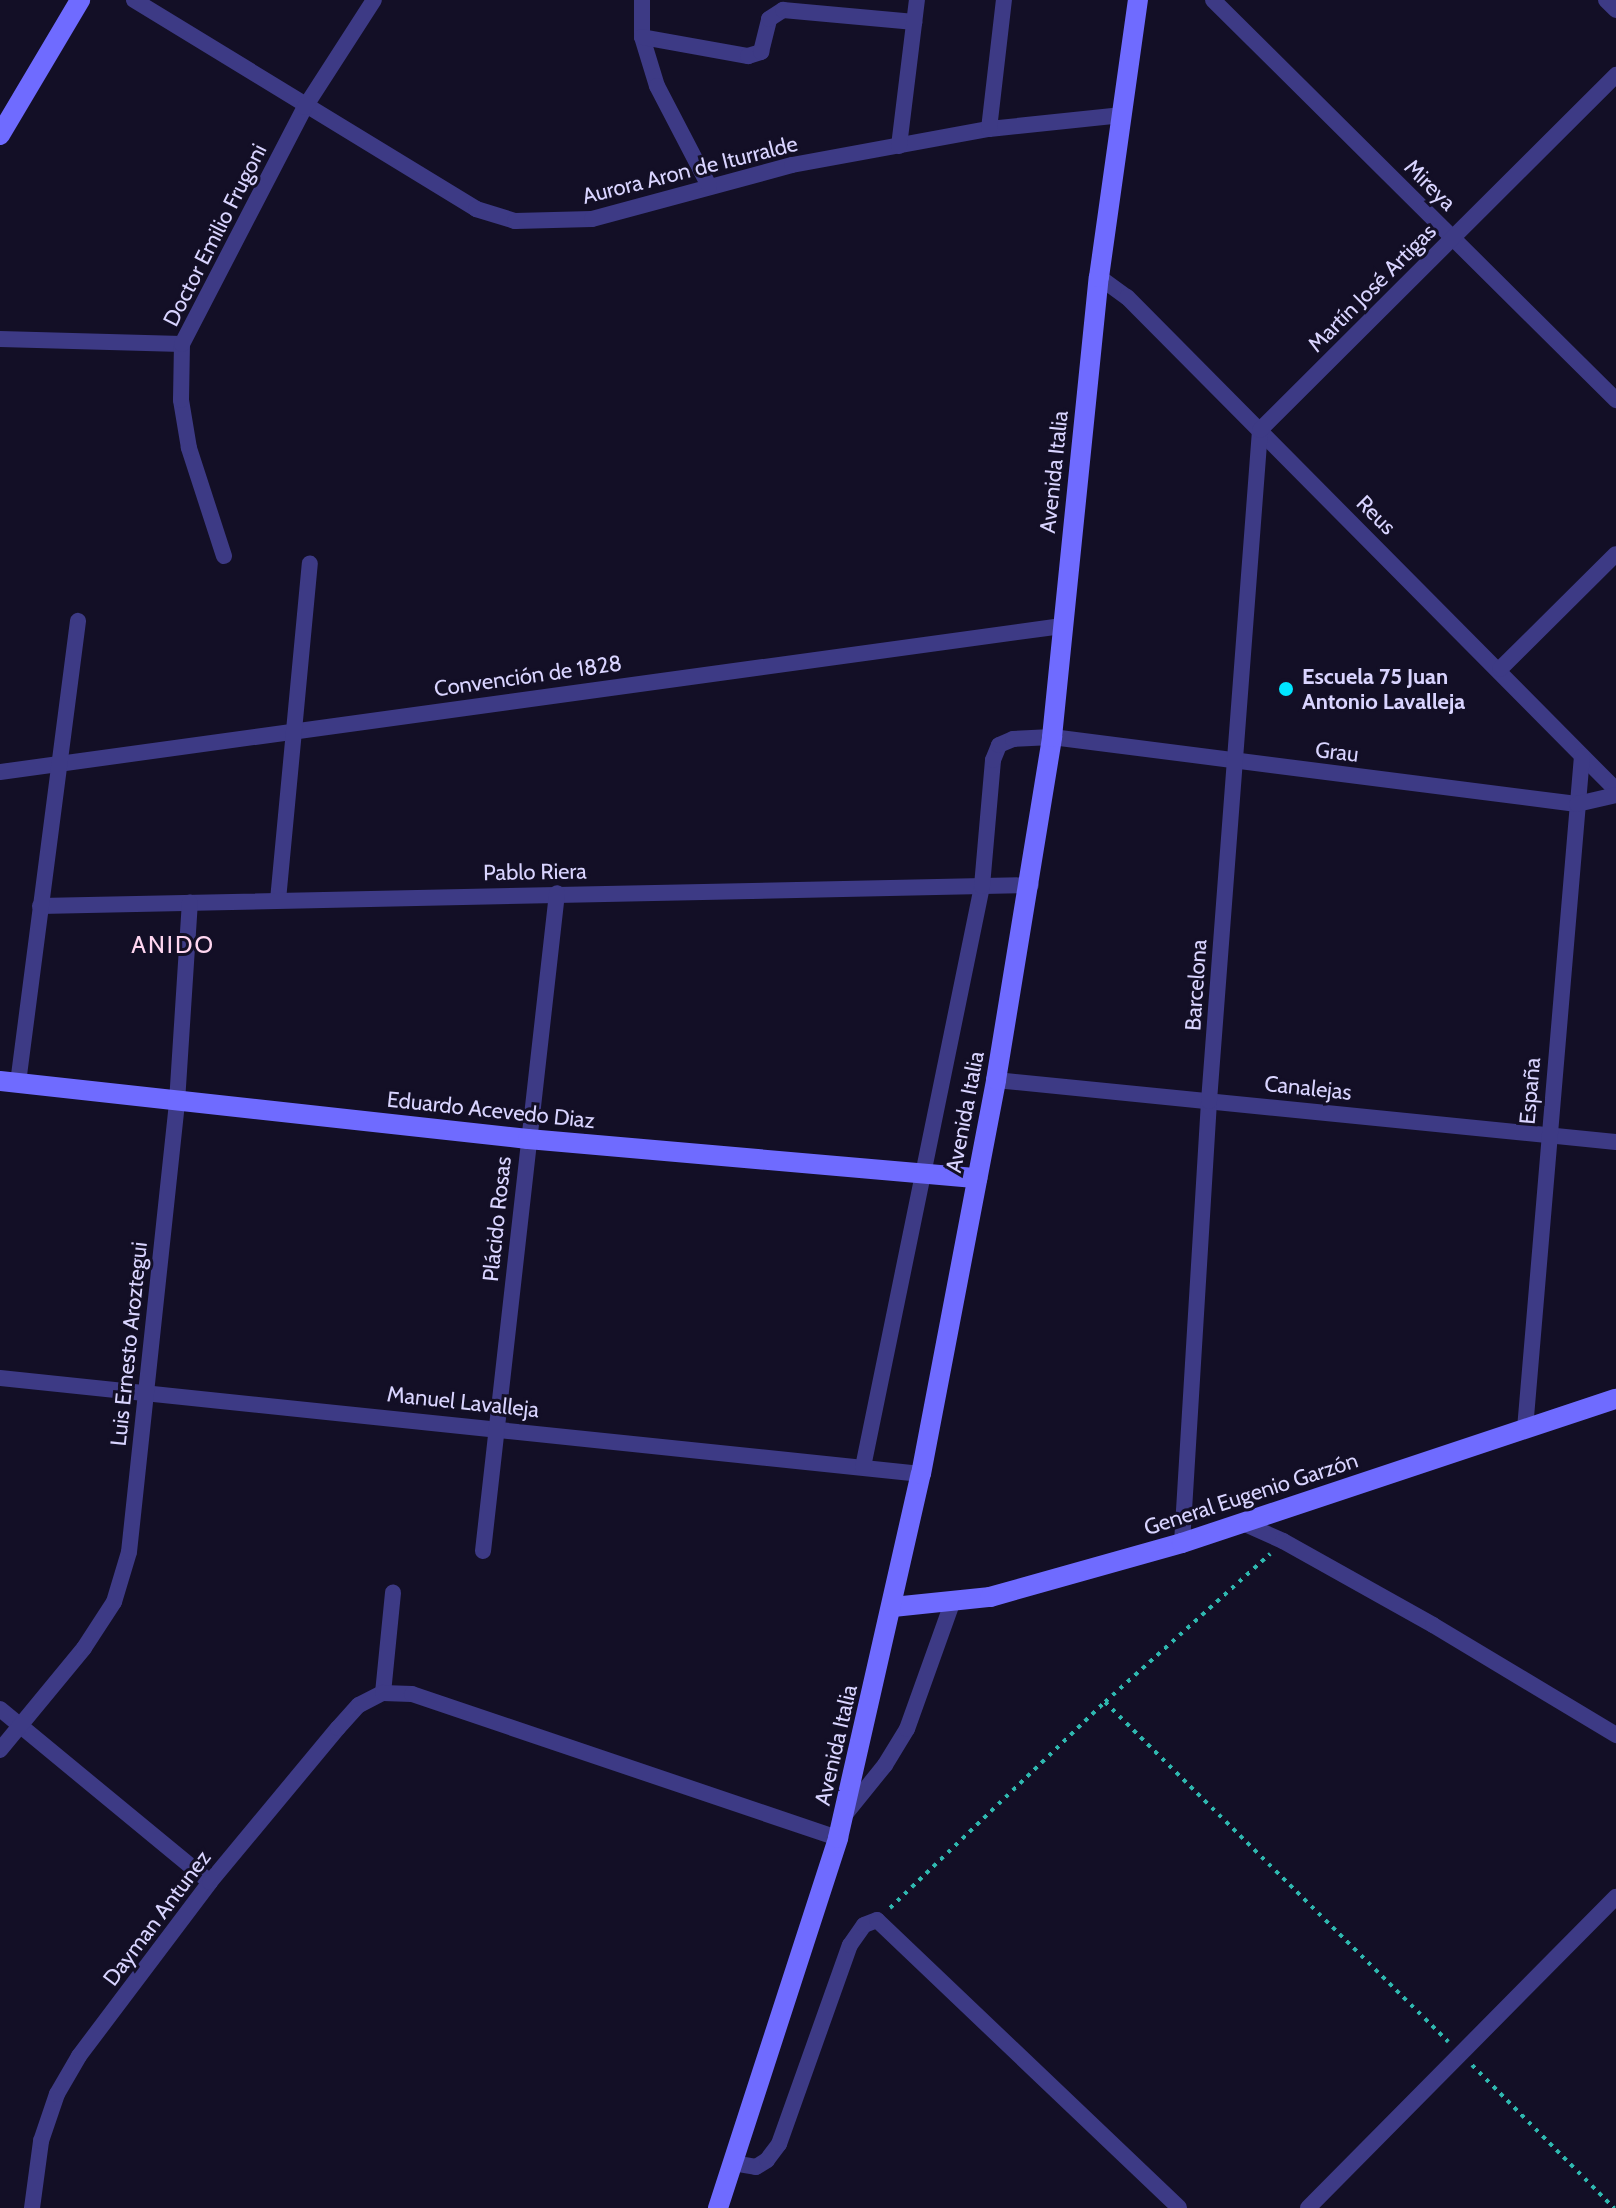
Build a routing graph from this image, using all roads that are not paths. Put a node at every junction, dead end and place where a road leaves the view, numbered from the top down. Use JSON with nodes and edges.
{"nodes":[{"id":1,"x":80,"y":0,"type":"edge"},
{"id":2,"x":134,"y":0,"type":"edge"},
{"id":3,"x":374,"y":0,"type":"edge"},
{"id":4,"x":642,"y":0,"type":"edge"},
{"id":5,"x":917,"y":0,"type":"edge"},
{"id":6,"x":1004,"y":0,"type":"edge"},
{"id":7,"x":1138,"y":0,"type":"edge"},
{"id":8,"x":1215,"y":0,"type":"edge"},
{"id":9,"x":1606,"y":0,"type":"edge"},
{"id":10,"x":1616,"y":10,"type":"edge"},
{"id":11,"x":914,"y":22,"type":"junction"},
{"id":12,"x":642,"y":37,"type":"junction"},
{"id":13,"x":1616,"y":75,"type":"edge"},
{"id":14,"x":305,"y":107,"type":"junction"},
{"id":15,"x":1122,"y":115,"type":"junction"},
{"id":16,"x":989,"y":129,"type":"junction"},
{"id":17,"x":0,"y":135,"type":"edge"},
{"id":18,"x":899,"y":146,"type":"junction"},
{"id":19,"x":709,"y":186,"type":"junction"},
{"id":20,"x":1453,"y":238,"type":"junction"},
{"id":21,"x":1099,"y":277,"type":"junction"},
{"id":22,"x":0,"y":339,"type":"edge"},
{"id":23,"x":182,"y":344,"type":"junction"},
{"id":24,"x":1616,"y":400,"type":"edge"},
{"id":25,"x":1260,"y":430,"type":"junction"},
{"id":26,"x":1616,"y":554,"type":"edge"},
{"id":27,"x":224,"y":556,"type":"dead end"},
{"id":28,"x":310,"y":564,"type":"dead end"},
{"id":29,"x":78,"y":621,"type":"dead end"},
{"id":30,"x":1062,"y":626,"type":"junction"},
{"id":31,"x":1500,"y":669,"type":"junction"},
{"id":32,"x":294,"y":731,"type":"junction"},
{"id":33,"x":1052,"y":737,"type":"junction"},
{"id":34,"x":1582,"y":756,"type":"junction"},
{"id":35,"x":1234,"y":761,"type":"junction"},
{"id":36,"x":57,"y":763,"type":"junction"},
{"id":37,"x":0,"y":772,"type":"edge"},
{"id":38,"x":1616,"y":792,"type":"edge"},
{"id":39,"x":1577,"y":804,"type":"junction"},
{"id":40,"x":1031,"y":885,"type":"junction"},
{"id":41,"x":982,"y":886,"type":"junction"},
{"id":42,"x":557,"y":893,"type":"junction"},
{"id":43,"x":278,"y":900,"type":"junction"},
{"id":44,"x":190,"y":902,"type":"junction"},
{"id":45,"x":40,"y":906,"type":"junction"},
{"id":46,"x":996,"y":1080,"type":"junction"},
{"id":47,"x":9,"y":1082,"type":"edge"},
{"id":48,"x":1209,"y":1101,"type":"junction"},
{"id":49,"x":177,"y":1102,"type":"junction"},
{"id":50,"x":1548,"y":1134,"type":"junction"},
{"id":51,"x":528,"y":1139,"type":"junction"},
{"id":52,"x":1616,"y":1142,"type":"edge"},
{"id":53,"x":921,"y":1173,"type":"junction"},
{"id":54,"x":977,"y":1178,"type":"junction"},
{"id":55,"x":0,"y":1378,"type":"edge"},
{"id":56,"x":146,"y":1392,"type":"junction"},
{"id":57,"x":1616,"y":1399,"type":"edge"},
{"id":58,"x":496,"y":1427,"type":"junction"},
{"id":59,"x":1525,"y":1429,"type":"junction"},
{"id":60,"x":863,"y":1467,"type":"junction"},
{"id":61,"x":921,"y":1474,"type":"junction"},
{"id":62,"x":1245,"y":1524,"type":"junction"},
{"id":63,"x":1182,"y":1543,"type":"junction"},
{"id":64,"x":483,"y":1551,"type":"dead end"},
{"id":65,"x":393,"y":1592,"type":"dead end"},
{"id":66,"x":952,"y":1603,"type":"junction"},
{"id":67,"x":893,"y":1607,"type":"junction"},
{"id":68,"x":383,"y":1693,"type":"junction"},
{"id":69,"x":0,"y":1709,"type":"edge"},
{"id":70,"x":20,"y":1725,"type":"junction"},
{"id":71,"x":1616,"y":1735,"type":"edge"},
{"id":72,"x":0,"y":1750,"type":"edge"},
{"id":73,"x":843,"y":1817,"type":"junction"},
{"id":74,"x":838,"y":1838,"type":"junction"},
{"id":75,"x":210,"y":1882,"type":"junction"},
{"id":76,"x":1616,"y":1897,"type":"edge"},
{"id":77,"x":733,"y":2163,"type":"junction"},
{"id":78,"x":32,"y":2208,"type":"edge"},
{"id":79,"x":718,"y":2208,"type":"edge"},
{"id":80,"x":1179,"y":2208,"type":"edge"},
{"id":81,"x":1308,"y":2208,"type":"edge"}],
"edges":[{"from":1,"to":17,"type":"street"},
{"from":2,"to":14,"type":"street","name":"Aurora Aron de Iturralde"},
{"from":3,"to":14,"type":"street","name":"Doctor Emilio Frugoni"},
{"from":4,"to":12,"type":"street"},
{"from":5,"to":11,"type":"street"},
{"from":6,"to":16,"type":"street"},
{"from":7,"to":15,"type":"street","name":"Avenida Italia"},
{"from":8,"to":20,"type":"street","name":"Mireya"},
{"from":9,"to":10,"type":"street"},
{"from":11,"to":12,"type":"street"},
{"from":11,"to":18,"type":"street"},
{"from":12,"to":19,"type":"street"},
{"from":13,"to":20,"type":"street","name":"Martín José Artigas"},
{"from":14,"to":19,"type":"street","name":"Aurora Aron de Iturralde"},
{"from":14,"to":23,"type":"street","name":"Doctor Emilio Frugoni"},
{"from":15,"to":16,"type":"street","name":"Aurora Aron de Iturralde"},
{"from":15,"to":21,"type":"street","name":"Avenida Italia"},
{"from":16,"to":18,"type":"street","name":"Aurora Aron de Iturralde"},
{"from":18,"to":19,"type":"street","name":"Aurora Aron de Iturralde"},
{"from":20,"to":24,"type":"street","name":"Mireya"},
{"from":20,"to":25,"type":"street","name":"Martín José Artigas"},
{"from":21,"to":25,"type":"street","name":"Reus"},
{"from":21,"to":30,"type":"street","name":"Avenida Italia"},
{"from":22,"to":23,"type":"street"},
{"from":23,"to":27,"type":"street","name":"Doctor Emilio Frugoni"},
{"from":25,"to":31,"type":"street","name":"Reus"},
{"from":25,"to":35,"type":"street","name":"Barcelona"},
{"from":26,"to":31,"type":"street"},
{"from":28,"to":32,"type":"street"},
{"from":29,"to":36,"type":"street"},
{"from":30,"to":32,"type":"street","name":"Convención de 1828"},
{"from":30,"to":33,"type":"street","name":"Avenida Italia"},
{"from":31,"to":34,"type":"street","name":"Reus"},
{"from":32,"to":36,"type":"street","name":"Convención de 1828"},
{"from":32,"to":43,"type":"street"},
{"from":33,"to":35,"type":"street","name":"Grau"},
{"from":33,"to":40,"type":"street","name":"Avenida Italia"},
{"from":33,"to":41,"type":"street","name":"Grau"},
{"from":34,"to":38,"type":"street","name":"Reus"},
{"from":34,"to":39,"type":"street","name":"España"},
{"from":35,"to":39,"type":"street","name":"Grau"},
{"from":35,"to":48,"type":"street","name":"Barcelona"},
{"from":36,"to":37,"type":"street","name":"Convención de 1828"},
{"from":36,"to":45,"type":"street"},
{"from":38,"to":39,"type":"street","name":"Grau"},
{"from":39,"to":50,"type":"street","name":"España"},
{"from":40,"to":41,"type":"street","name":"Pablo Riera"},
{"from":40,"to":46,"type":"street","name":"Avenida Italia"},
{"from":41,"to":42,"type":"street","name":"Pablo Riera"},
{"from":41,"to":53,"type":"street"},
{"from":42,"to":43,"type":"street","name":"Pablo Riera"},
{"from":42,"to":51,"type":"street","name":"Plácido Rosas"},
{"from":43,"to":44,"type":"street","name":"Pablo Riera"},
{"from":44,"to":45,"type":"street","name":"Pablo Riera"},
{"from":44,"to":49,"type":"street","name":"Luis Ernesto Aroztegui"},
{"from":45,"to":47,"type":"street"},
{"from":46,"to":48,"type":"street","name":"Canalejas"},
{"from":46,"to":54,"type":"street","name":"Avenida Italia"},
{"from":47,"to":49,"type":"street","name":"Eduardo Acevedo Diaz"},
{"from":48,"to":50,"type":"street","name":"Canalejas"},
{"from":48,"to":63,"type":"street","name":"Barcelona"},
{"from":49,"to":51,"type":"street","name":"Eduardo Acevedo Diaz"},
{"from":49,"to":56,"type":"street","name":"Luis Ernesto Aroztegui"},
{"from":50,"to":52,"type":"street","name":"Canalejas"},
{"from":50,"to":59,"type":"street","name":"España"},
{"from":51,"to":53,"type":"street","name":"Eduardo Acevedo Diaz"},
{"from":51,"to":58,"type":"street","name":"Plácido Rosas"},
{"from":53,"to":54,"type":"street","name":"Eduardo Acevedo Diaz"},
{"from":53,"to":60,"type":"street"},
{"from":54,"to":61,"type":"street","name":"Avenida Italia"},
{"from":55,"to":56,"type":"street","name":"Manuel Lavalleja"},
{"from":56,"to":58,"type":"street","name":"Manuel Lavalleja"},
{"from":56,"to":70,"type":"street","name":"Luis Ernesto Aroztegui"},
{"from":57,"to":59,"type":"street","name":"General Eugenio Garzón"},
{"from":58,"to":60,"type":"street","name":"Manuel Lavalleja"},
{"from":58,"to":64,"type":"street","name":"Plácido Rosas"},
{"from":59,"to":62,"type":"street","name":"General Eugenio Garzón"},
{"from":60,"to":61,"type":"street","name":"Manuel Lavalleja"},
{"from":61,"to":67,"type":"street","name":"Avenida Italia"},
{"from":62,"to":63,"type":"street","name":"General Eugenio Garzón"},
{"from":62,"to":71,"type":"street"},
{"from":63,"to":66,"type":"street","name":"General Eugenio Garzón"},
{"from":65,"to":68,"type":"street"},
{"from":66,"to":67,"type":"street","name":"General Eugenio Garzón"},
{"from":66,"to":73,"type":"street"},
{"from":67,"to":73,"type":"street","name":"Avenida Italia"},
{"from":68,"to":74,"type":"street"},
{"from":68,"to":75,"type":"street","name":"Dayman Antunez"},
{"from":69,"to":70,"type":"street"},
{"from":70,"to":72,"type":"street","name":"Luis Ernesto Aroztegui"},
{"from":70,"to":75,"type":"street"},
{"from":73,"to":74,"type":"street","name":"Avenida Italia"},
{"from":74,"to":77,"type":"street","name":"Avenida Italia"},
{"from":75,"to":78,"type":"street","name":"Dayman Antunez"},
{"from":76,"to":81,"type":"street"},
{"from":77,"to":79,"type":"street","name":"Avenida Italia"},
{"from":77,"to":80,"type":"street"}]}
